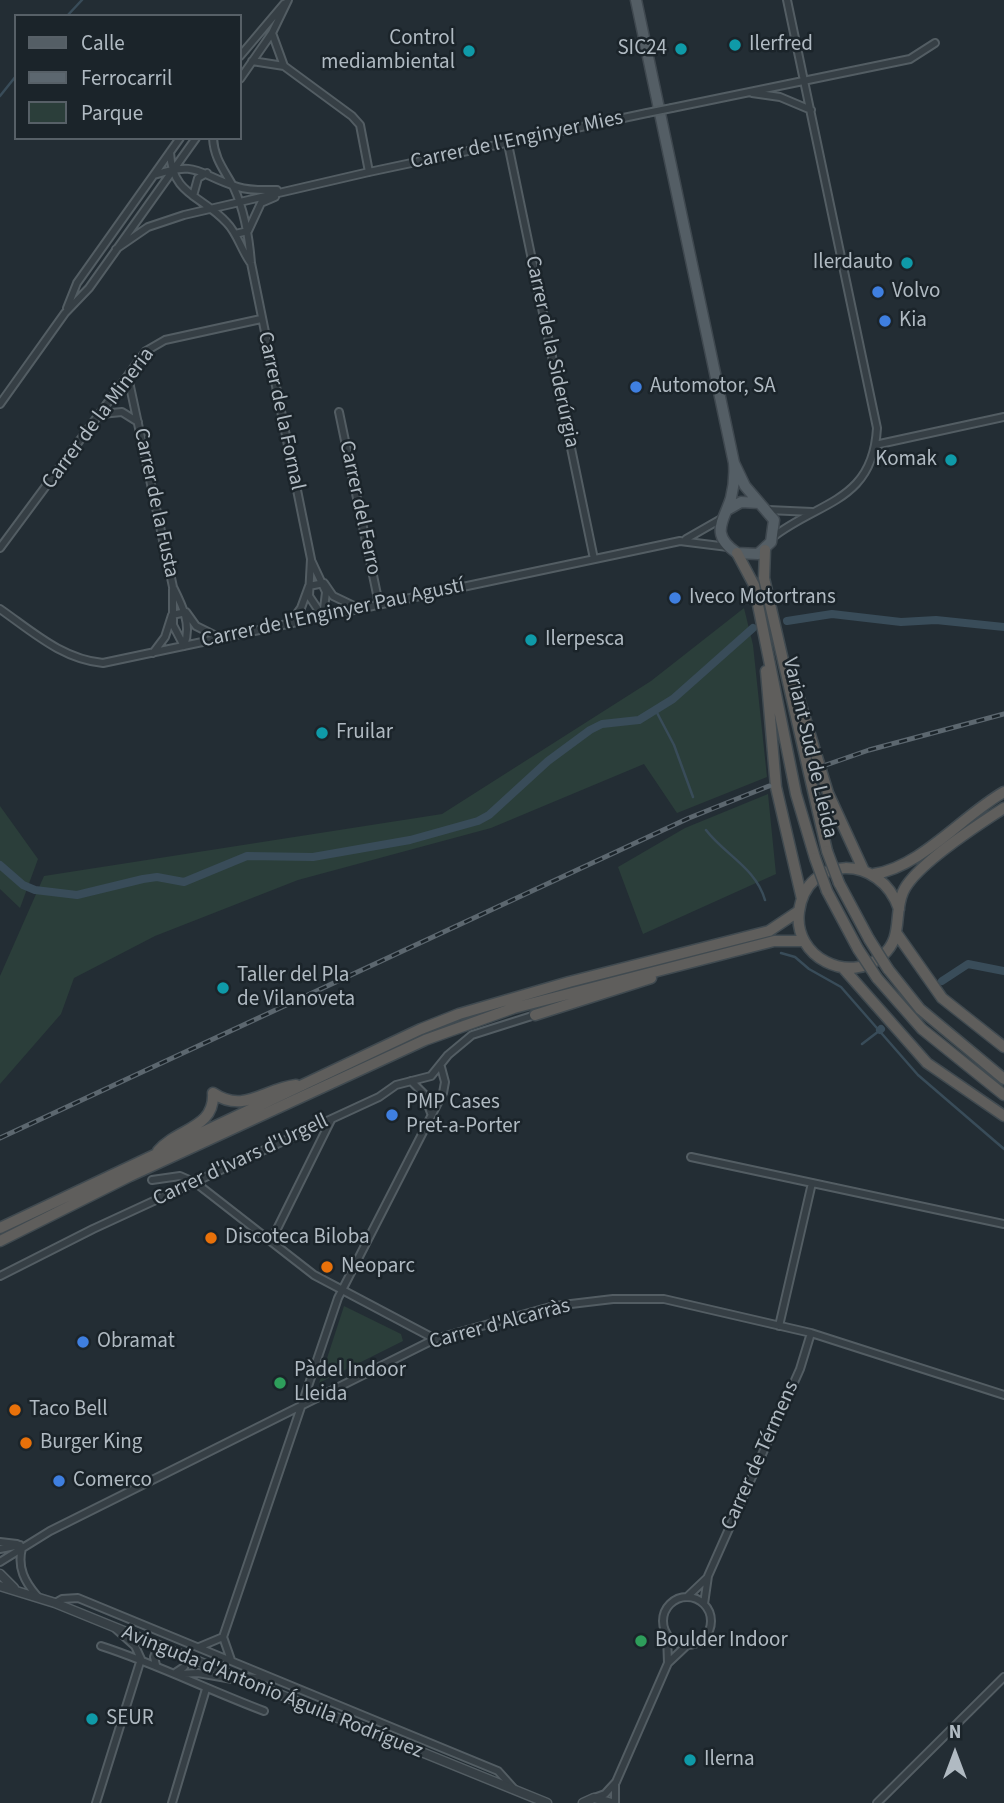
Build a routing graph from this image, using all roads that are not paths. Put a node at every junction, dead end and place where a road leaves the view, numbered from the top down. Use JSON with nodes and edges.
{"nodes":[{"id":1,"x":288,"y":0,"type":"edge"},
{"id":2,"x":636,"y":0,"type":"edge"},
{"id":3,"x":787,"y":0,"type":"edge"},
{"id":4,"x":272,"y":33,"type":"junction"},
{"id":5,"x":935,"y":43,"type":"dead end"},
{"id":6,"x":242,"y":54,"type":"edge"},
{"id":7,"x":252,"y":61,"type":"junction"},
{"id":8,"x":285,"y":66,"type":"junction"},
{"id":9,"x":242,"y":76,"type":"edge"},
{"id":10,"x":804,"y":81,"type":"junction"},
{"id":11,"x":746,"y":93,"type":"junction"},
{"id":12,"x":811,"y":110,"type":"junction"},
{"id":13,"x":179,"y":140,"type":"edge"},
{"id":14,"x":193,"y":140,"type":"edge"},
{"id":15,"x":213,"y":140,"type":"edge"},
{"id":16,"x":508,"y":144,"type":"junction"},
{"id":17,"x":170,"y":152,"type":"junction"},
{"id":18,"x":171,"y":169,"type":"junction"},
{"id":19,"x":369,"y":172,"type":"junction"},
{"id":20,"x":207,"y":173,"type":"junction"},
{"id":21,"x":154,"y":175,"type":"junction"},
{"id":22,"x":233,"y":185,"type":"junction"},
{"id":23,"x":289,"y":190,"type":"junction"},
{"id":24,"x":192,"y":196,"type":"junction"},
{"id":25,"x":239,"y":202,"type":"junction"},
{"id":26,"x":211,"y":209,"type":"junction"},
{"id":27,"x":248,"y":231,"type":"junction"},
{"id":28,"x":235,"y":234,"type":"junction"},
{"id":29,"x":117,"y":249,"type":"junction"},
{"id":30,"x":251,"y":263,"type":"junction"},
{"id":31,"x":65,"y":313,"type":"junction"},
{"id":32,"x":261,"y":319,"type":"junction"},
{"id":33,"x":128,"y":377,"type":"junction"},
{"id":34,"x":0,"y":404,"type":"edge"},
{"id":35,"x":339,"y":412,"type":"dead end"},
{"id":36,"x":101,"y":414,"type":"junction"},
{"id":37,"x":1004,"y":417,"type":"edge"},
{"id":38,"x":138,"y":423,"type":"junction"},
{"id":39,"x":875,"y":445,"type":"junction"},
{"id":40,"x":734,"y":463,"type":"junction"},
{"id":41,"x":764,"y":507,"type":"junction"},
{"id":42,"x":821,"y":511,"type":"junction"},
{"id":43,"x":724,"y":514,"type":"junction"},
{"id":44,"x":773,"y":537,"type":"junction"},
{"id":45,"x":680,"y":541,"type":"junction"},
{"id":46,"x":1,"y":549,"type":"edge"},
{"id":47,"x":733,"y":550,"type":"junction"},
{"id":48,"x":765,"y":550,"type":"junction"},
{"id":49,"x":311,"y":559,"type":"junction"},
{"id":50,"x":594,"y":559,"type":"junction"},
{"id":51,"x":324,"y":583,"type":"junction"},
{"id":52,"x":309,"y":586,"type":"junction"},
{"id":53,"x":173,"y":587,"type":"junction"},
{"id":54,"x":379,"y":604,"type":"junction"},
{"id":55,"x":358,"y":608,"type":"junction"},
{"id":56,"x":0,"y":609,"type":"edge"},
{"id":57,"x":186,"y":612,"type":"junction"},
{"id":58,"x":172,"y":615,"type":"junction"},
{"id":59,"x":323,"y":617,"type":"junction"},
{"id":60,"x":290,"y":623,"type":"junction"},
{"id":61,"x":776,"y":629,"type":"junction"},
{"id":62,"x":764,"y":632,"type":"junction"},
{"id":63,"x":222,"y":639,"type":"junction"},
{"id":64,"x":184,"y":646,"type":"junction"},
{"id":65,"x":153,"y":653,"type":"junction"},
{"id":66,"x":1004,"y":792,"type":"edge"},
{"id":67,"x":1004,"y":808,"type":"edge"},
{"id":68,"x":863,"y":869,"type":"junction"},
{"id":69,"x":874,"y":874,"type":"junction"},
{"id":70,"x":802,"y":899,"type":"junction"},
{"id":71,"x":899,"y":909,"type":"junction"},
{"id":72,"x":799,"y":911,"type":"junction"},
{"id":73,"x":897,"y":934,"type":"junction"},
{"id":74,"x":804,"y":941,"type":"junction"},
{"id":75,"x":708,"y":960,"type":"junction"},
{"id":76,"x":843,"y":968,"type":"junction"},
{"id":77,"x":535,"y":1015,"type":"joint"},
{"id":78,"x":1004,"y":1047,"type":"edge"},
{"id":79,"x":441,"y":1067,"type":"junction"},
{"id":80,"x":1004,"y":1079,"type":"edge"},
{"id":81,"x":411,"y":1081,"type":"junction"},
{"id":82,"x":303,"y":1084,"type":"junction"},
{"id":83,"x":1004,"y":1095,"type":"edge"},
{"id":84,"x":431,"y":1113,"type":"junction"},
{"id":85,"x":1004,"y":1116,"type":"edge"},
{"id":86,"x":331,"y":1120,"type":"junction"},
{"id":87,"x":156,"y":1153,"type":"junction"},
{"id":88,"x":691,"y":1157,"type":"dead end"},
{"id":89,"x":152,"y":1180,"type":"dead end"},
{"id":90,"x":196,"y":1183,"type":"junction"},
{"id":91,"x":812,"y":1183,"type":"junction"},
{"id":92,"x":1004,"y":1224,"type":"edge"},
{"id":93,"x":0,"y":1228,"type":"edge"},
{"id":94,"x":0,"y":1241,"type":"edge"},
{"id":95,"x":271,"y":1241,"type":"junction"},
{"id":96,"x":0,"y":1276,"type":"edge"},
{"id":97,"x":341,"y":1291,"type":"junction"},
{"id":98,"x":779,"y":1326,"type":"junction"},
{"id":99,"x":811,"y":1334,"type":"junction"},
{"id":100,"x":435,"y":1339,"type":"junction"},
{"id":101,"x":1004,"y":1395,"type":"edge"},
{"id":102,"x":303,"y":1403,"type":"junction"},
{"id":103,"x":0,"y":1542,"type":"edge"},
{"id":104,"x":24,"y":1545,"type":"junction"},
{"id":105,"x":0,"y":1549,"type":"edge"},
{"id":106,"x":0,"y":1562,"type":"edge"},
{"id":107,"x":0,"y":1574,"type":"edge"},
{"id":108,"x":708,"y":1577,"type":"junction"},
{"id":109,"x":0,"y":1586,"type":"edge"},
{"id":110,"x":14,"y":1588,"type":"junction"},
{"id":111,"x":37,"y":1596,"type":"junction"},
{"id":112,"x":687,"y":1597,"type":"junction"},
{"id":113,"x":55,"y":1603,"type":"junction"},
{"id":114,"x":704,"y":1604,"type":"junction"},
{"id":115,"x":114,"y":1628,"type":"junction"},
{"id":116,"x":667,"y":1635,"type":"junction"},
{"id":117,"x":223,"y":1637,"type":"junction"},
{"id":118,"x":101,"y":1646,"type":"dead end"},
{"id":119,"x":158,"y":1646,"type":"junction"},
{"id":120,"x":687,"y":1646,"type":"junction"},
{"id":121,"x":199,"y":1647,"type":"junction"},
{"id":122,"x":141,"y":1659,"type":"junction"},
{"id":123,"x":188,"y":1659,"type":"junction"},
{"id":124,"x":231,"y":1660,"type":"junction"},
{"id":125,"x":668,"y":1663,"type":"junction"},
{"id":126,"x":156,"y":1665,"type":"junction"},
{"id":127,"x":176,"y":1674,"type":"junction"},
{"id":128,"x":225,"y":1675,"type":"junction"},
{"id":129,"x":1004,"y":1677,"type":"edge"},
{"id":130,"x":278,"y":1679,"type":"junction"},
{"id":131,"x":241,"y":1681,"type":"junction"},
{"id":132,"x":206,"y":1689,"type":"junction"},
{"id":133,"x":264,"y":1711,"type":"dead end"},
{"id":134,"x":616,"y":1782,"type":"junction"},
{"id":135,"x":519,"y":1794,"type":"junction"},
{"id":136,"x":594,"y":1798,"type":"junction"},
{"id":137,"x":534,"y":1801,"type":"edge"},
{"id":138,"x":96,"y":1803,"type":"edge"},
{"id":139,"x":172,"y":1803,"type":"edge"},
{"id":140,"x":547,"y":1803,"type":"edge"},
{"id":141,"x":583,"y":1803,"type":"edge"},
{"id":142,"x":614,"y":1803,"type":"edge"},
{"id":143,"x":877,"y":1803,"type":"edge"}],
"edges":[{"from":1,"to":4,"type":"street"},
{"from":1,"to":6,"type":"street"},
{"from":2,"to":40,"type":"main road"},
{"from":3,"to":10,"type":"street"},
{"from":4,"to":7,"type":"street"},
{"from":4,"to":8,"type":"street"},
{"from":5,"to":10,"type":"street","name":"Carrer de l'Enginyer Mies"},
{"from":7,"to":8,"type":"street"},
{"from":7,"to":9,"type":"street"},
{"from":8,"to":19,"type":"street"},
{"from":10,"to":11,"type":"street","name":"Carrer de l'Enginyer Mies"},
{"from":10,"to":12,"type":"street"},
{"from":11,"to":12,"type":"street","name":"Carrer de l'Enginyer Mies"},
{"from":11,"to":16,"type":"street","name":"Carrer de l'Enginyer Mies","bridge":true},
{"from":12,"to":39,"type":"street"},
{"from":13,"to":17,"type":"street"},
{"from":14,"to":18,"type":"street"},
{"from":15,"to":22,"type":"street","name":"Carrer de la Fornal"},
{"from":16,"to":19,"type":"street","name":"Carrer de l'Enginyer Mies"},
{"from":16,"to":50,"type":"street","name":"Carrer de la Siderúrgia"},
{"from":17,"to":18,"type":"street"},
{"from":17,"to":21,"type":"street"},
{"from":18,"to":20,"type":"street","name":"Carrer de l'Enginyer Mies"},
{"from":18,"to":21,"type":"street","name":"Carrer de l'Enginyer Mies"},
{"from":18,"to":24,"type":"street","name":"Carrer de la Fornal"},
{"from":18,"to":29,"type":"street"},
{"from":19,"to":23,"type":"street","name":"Carrer de l'Enginyer Mies"},
{"from":20,"to":22,"type":"street","name":"Carrer de l'Enginyer Mies"},
{"from":20,"to":24,"type":"street"},
{"from":21,"to":31,"type":"street"},
{"from":22,"to":23,"type":"street","name":"Carrer de l'Enginyer Mies"},
{"from":22,"to":25,"type":"street","name":"Carrer de la Fornal"},
{"from":23,"to":25,"type":"street","name":"Carrer de l'Enginyer Mies"},
{"from":23,"to":27,"type":"street"},
{"from":24,"to":26,"type":"street","name":"Carrer de la Fornal"},
{"from":25,"to":26,"type":"street","name":"Carrer de l'Enginyer Mies"},
{"from":25,"to":27,"type":"street","name":"Carrer de la Fornal"},
{"from":26,"to":28,"type":"street","name":"Carrer de la Fornal"},
{"from":26,"to":29,"type":"street","name":"Carrer de l'Enginyer Mies"},
{"from":27,"to":28,"type":"street"},
{"from":27,"to":30,"type":"street","name":"Carrer de la Fornal"},
{"from":28,"to":30,"type":"street","name":"Carrer de la Fornal"},
{"from":29,"to":31,"type":"street"},
{"from":30,"to":32,"type":"street","name":"Carrer de la Fornal"},
{"from":31,"to":34,"type":"street"},
{"from":32,"to":33,"type":"street","name":"Carrer de la Mineria"},
{"from":32,"to":49,"type":"street","name":"Carrer de la Fornal"},
{"from":33,"to":36,"type":"street","name":"Carrer de la Mineria"},
{"from":33,"to":38,"type":"street","name":"Carrer de la Fusta"},
{"from":35,"to":54,"type":"street","name":"Carrer del Ferro"},
{"from":36,"to":38,"type":"street"},
{"from":36,"to":46,"type":"street","name":"Carrer de la Mineria"},
{"from":37,"to":39,"type":"street"},
{"from":38,"to":53,"type":"street","name":"Carrer de la Fusta"},
{"from":39,"to":42,"type":"street"},
{"from":40,"to":41,"type":"main road"},
{"from":40,"to":43,"type":"main road"},
{"from":41,"to":42,"type":"street"},
{"from":41,"to":43,"type":"main road"},
{"from":41,"to":44,"type":"main road"},
{"from":42,"to":44,"type":"street"},
{"from":43,"to":45,"type":"street","name":"Carrer de l'Enginyer Pau Agustí"},
{"from":43,"to":47,"type":"main road"},
{"from":44,"to":48,"type":"main road"},
{"from":45,"to":47,"type":"street","name":"Carrer de l'Enginyer Pau Agustí"},
{"from":45,"to":50,"type":"street","name":"Carrer de l'Enginyer Pau Agustí"},
{"from":47,"to":48,"type":"main road"},
{"from":47,"to":62,"type":"highway","name":"Variant Sud de Lleida"},
{"from":48,"to":61,"type":"highway","name":"Variant Sud de Lleida"},
{"from":49,"to":51,"type":"street","name":"Carrer de la Fornal"},
{"from":49,"to":52,"type":"street","name":"Carrer de la Fornal"},
{"from":50,"to":54,"type":"street","name":"Carrer de l'Enginyer Pau Agustí"},
{"from":51,"to":52,"type":"street"},
{"from":51,"to":55,"type":"street","name":"Carrer de la Fornal"},
{"from":51,"to":59,"type":"street"},
{"from":52,"to":59,"type":"street","name":"Carrer de la Fornal"},
{"from":52,"to":60,"type":"street","name":"Carrer de la Fornal"},
{"from":53,"to":57,"type":"street","name":"Carrer de la Fusta"},
{"from":53,"to":58,"type":"street","name":"Carrer de la Fusta"},
{"from":54,"to":55,"type":"street","name":"Carrer de l'Enginyer Pau Agustí"},
{"from":55,"to":59,"type":"street","name":"Carrer de l'Enginyer Pau Agustí"},
{"from":56,"to":65,"type":"street","name":"Carrer de l'Enginyer Pau Agustí"},
{"from":57,"to":58,"type":"street"},
{"from":57,"to":63,"type":"street","name":"Carrer de la Fusta"},
{"from":57,"to":64,"type":"street"},
{"from":58,"to":64,"type":"street","name":"Carrer de la Fusta"},
{"from":58,"to":65,"type":"street","name":"Carrer de la Fusta"},
{"from":59,"to":60,"type":"street","name":"Carrer de l'Enginyer Pau Agustí"},
{"from":60,"to":63,"type":"street","name":"Carrer de l'Enginyer Pau Agustí"},
{"from":61,"to":68,"type":"highway"},
{"from":61,"to":80,"type":"highway","name":"Variant Sud de Lleida","bridge":true},
{"from":62,"to":70,"type":"highway"},
{"from":62,"to":83,"type":"highway","name":"Variant Sud de Lleida","bridge":true},
{"from":63,"to":64,"type":"street","name":"Carrer de l'Enginyer Pau Agustí"},
{"from":64,"to":65,"type":"street","name":"Carrer de l'Enginyer Pau Agustí"},
{"from":66,"to":69,"type":"highway"},
{"from":67,"to":71,"type":"highway"},
{"from":68,"to":69,"type":"highway"},
{"from":68,"to":70,"type":"highway"},
{"from":69,"to":71,"type":"highway"},
{"from":70,"to":72,"type":"highway"},
{"from":71,"to":73,"type":"highway"},
{"from":72,"to":74,"type":"highway"},
{"from":72,"to":82,"type":"highway"},
{"from":73,"to":76,"type":"highway"},
{"from":73,"to":78,"type":"highway"},
{"from":74,"to":75,"type":"highway"},
{"from":74,"to":76,"type":"highway"},
{"from":75,"to":77,"type":"highway"},
{"from":75,"to":94,"type":"highway"},
{"from":76,"to":85,"type":"highway"},
{"from":77,"to":79,"type":"street","name":"Carrer d'Ivars d'Urgell"},
{"from":79,"to":81,"type":"street","name":"Carrer d'Ivars d'Urgell"},
{"from":79,"to":84,"type":"street"},
{"from":81,"to":84,"type":"street"},
{"from":81,"to":86,"type":"street","name":"Carrer d'Ivars d'Urgell"},
{"from":82,"to":87,"type":"highway"},
{"from":82,"to":87,"type":"highway"},
{"from":84,"to":97,"type":"street"},
{"from":86,"to":90,"type":"street","name":"Carrer d'Ivars d'Urgell"},
{"from":86,"to":95,"type":"street"},
{"from":87,"to":93,"type":"highway"},
{"from":88,"to":91,"type":"street"},
{"from":89,"to":90,"type":"street"},
{"from":90,"to":95,"type":"street"},
{"from":90,"to":96,"type":"street","name":"Carrer d'Ivars d'Urgell"},
{"from":91,"to":92,"type":"street"},
{"from":91,"to":98,"type":"street"},
{"from":95,"to":97,"type":"street"},
{"from":97,"to":100,"type":"street"},
{"from":97,"to":102,"type":"street"},
{"from":98,"to":99,"type":"street","name":"Carrer d'Alcarràs"},
{"from":98,"to":100,"type":"street","name":"Carrer d'Alcarràs"},
{"from":99,"to":101,"type":"street","name":"Carrer d'Alcarràs"},
{"from":99,"to":108,"type":"street","name":"Carrer de Térmens"},
{"from":100,"to":102,"type":"street","name":"Carrer d'Alcarràs"},
{"from":102,"to":104,"type":"street","name":"Carrer d'Alcarràs"},
{"from":102,"to":117,"type":"street"},
{"from":103,"to":104,"type":"street"},
{"from":104,"to":105,"type":"street","name":"Carrer d'Alcarràs"},
{"from":104,"to":106,"type":"street","name":"Carrer d'Alcarràs"},
{"from":104,"to":111,"type":"street"},
{"from":107,"to":110,"type":"street","name":"Avinguda d'Antonio Águila Rodríguez"},
{"from":108,"to":112,"type":"street","name":"Carrer de Térmens"},
{"from":108,"to":114,"type":"street","name":"Carrer de Térmens"},
{"from":109,"to":110,"type":"street","name":"Avinguda d'Antonio Águila Rodríguez"},
{"from":110,"to":111,"type":"street","name":"Avinguda d'Antonio Águila Rodríguez"},
{"from":111,"to":113,"type":"street","name":"Avinguda d'Antonio Águila Rodríguez"},
{"from":112,"to":114,"type":"street"},
{"from":112,"to":116,"type":"street"},
{"from":113,"to":115,"type":"street","name":"Avinguda d'Antonio Águila Rodríguez"},
{"from":113,"to":121,"type":"street"},
{"from":114,"to":120,"type":"street"},
{"from":115,"to":119,"type":"street","name":"Avinguda d'Antonio Águila Rodríguez"},
{"from":115,"to":122,"type":"street"},
{"from":116,"to":120,"type":"street"},
{"from":116,"to":125,"type":"street"},
{"from":117,"to":121,"type":"street"},
{"from":117,"to":124,"type":"street"},
{"from":118,"to":122,"type":"street"},
{"from":119,"to":123,"type":"street","name":"Avinguda d'Antonio Águila Rodríguez"},
{"from":119,"to":126,"type":"street"},
{"from":120,"to":125,"type":"street"},
{"from":121,"to":124,"type":"street"},
{"from":122,"to":126,"type":"street"},
{"from":122,"to":138,"type":"street"},
{"from":123,"to":127,"type":"street"},
{"from":123,"to":128,"type":"street","name":"Avinguda d'Antonio Águila Rodríguez"},
{"from":124,"to":130,"type":"street"},
{"from":125,"to":134,"type":"street"},
{"from":126,"to":127,"type":"street"},
{"from":127,"to":131,"type":"street"},
{"from":127,"to":132,"type":"street"},
{"from":128,"to":130,"type":"street"},
{"from":128,"to":131,"type":"street","name":"Avinguda d'Antonio Águila Rodríguez"},
{"from":129,"to":143,"type":"street"},
{"from":130,"to":135,"type":"street"},
{"from":131,"to":135,"type":"street","name":"Avinguda d'Antonio Águila Rodríguez"},
{"from":132,"to":133,"type":"street"},
{"from":132,"to":139,"type":"street"},
{"from":134,"to":136,"type":"street"},
{"from":134,"to":142,"type":"street"},
{"from":135,"to":137,"type":"street","name":"Avinguda d'Antonio Águila Rodríguez"},
{"from":136,"to":141,"type":"street"},
{"from":136,"to":142,"type":"street"},
{"from":137,"to":140,"type":"street","name":"Avinguda d'Antonio Águila Rodríguez"}]}
